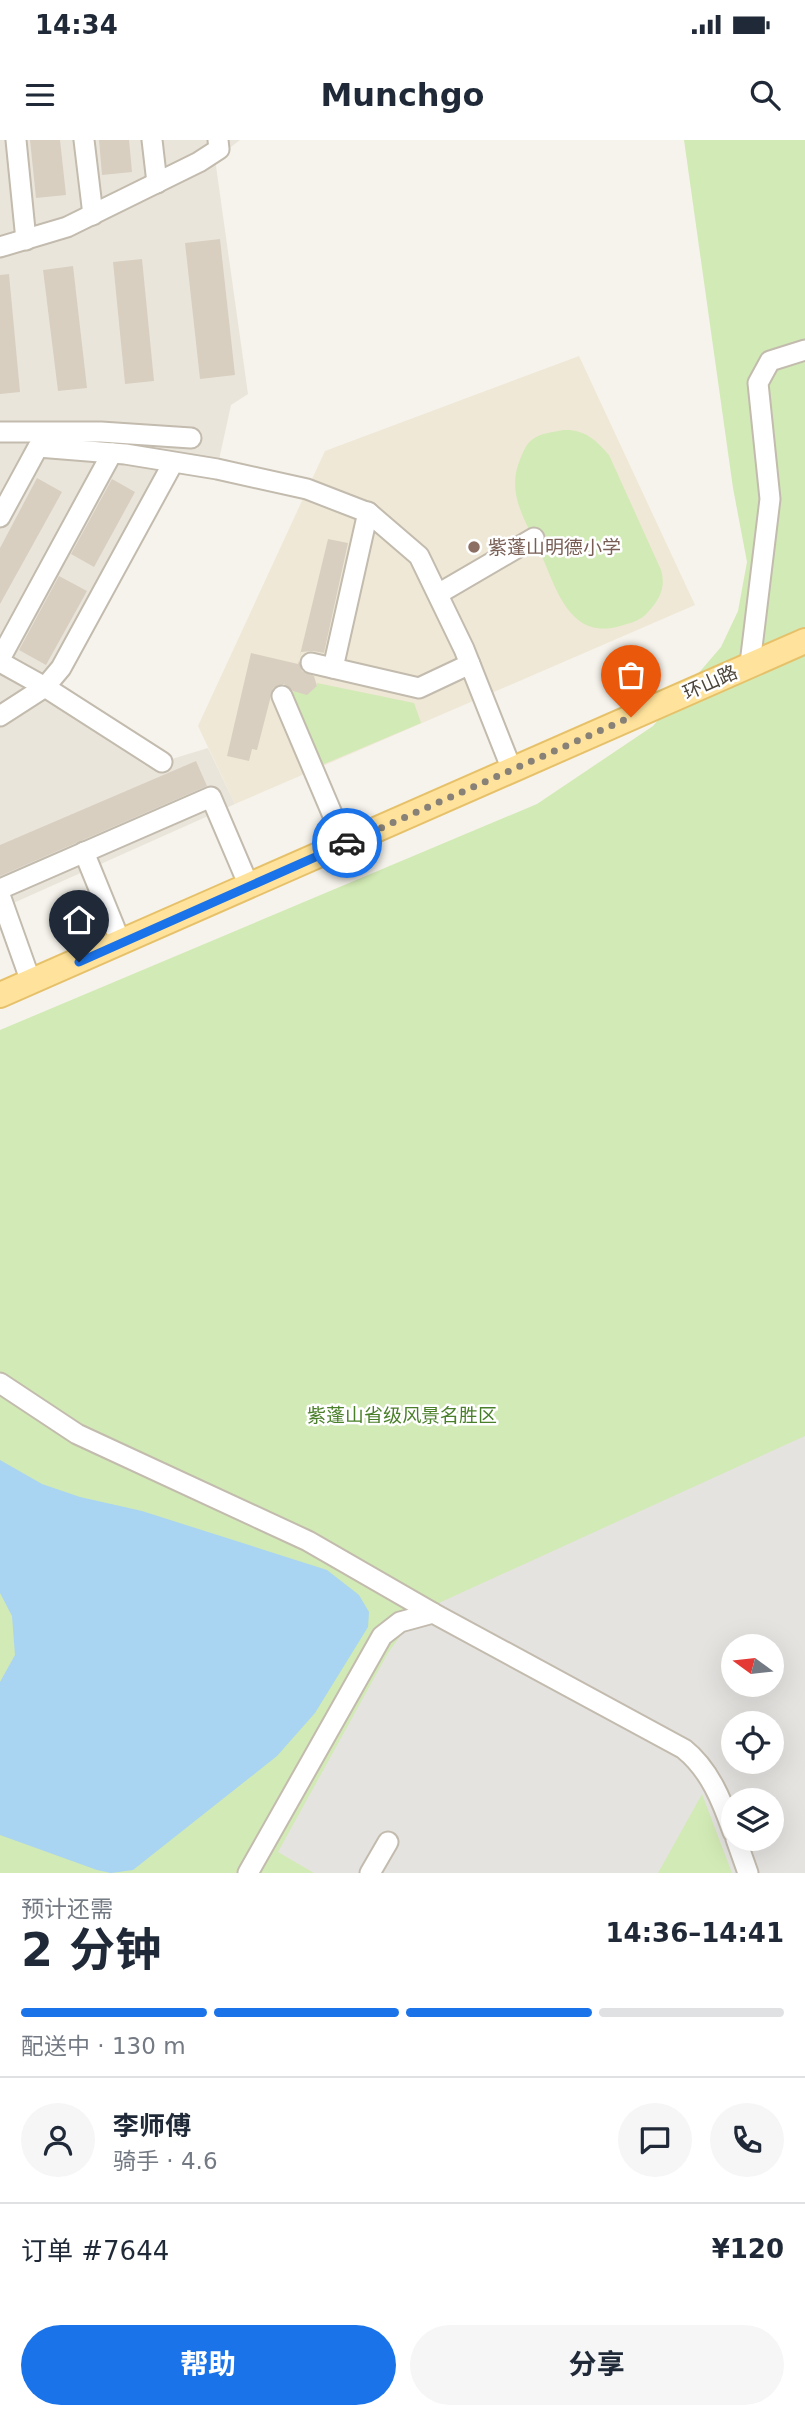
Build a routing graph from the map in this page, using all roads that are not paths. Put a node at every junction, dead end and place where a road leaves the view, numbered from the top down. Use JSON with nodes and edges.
{"nodes":[{"id":1,"x":16,"y":140,"type":"edge"},
{"id":2,"x":84,"y":140,"type":"edge"},
{"id":3,"x":152,"y":140,"type":"edge"},
{"id":4,"x":218,"y":140,"type":"edge"},
{"id":5,"x":157,"y":183,"type":"junction"},
{"id":6,"x":93,"y":215,"type":"junction"},
{"id":7,"x":26,"y":240,"type":"junction"},
{"id":8,"x":0,"y":247,"type":"edge"},
{"id":9,"x":805,"y":350,"type":"edge"},
{"id":10,"x":0,"y":432,"type":"edge"},
{"id":11,"x":191,"y":438,"type":"dead end"},
{"id":12,"x":112,"y":453,"type":"junction"},
{"id":13,"x":173,"y":463,"type":"junction"},
{"id":14,"x":368,"y":512,"type":"junction"},
{"id":15,"x":0,"y":517,"type":"edge"},
{"id":16,"x":534,"y":538,"type":"dead end"},
{"id":17,"x":438,"y":594,"type":"junction"},
{"id":18,"x":805,"y":641,"type":"edge"},
{"id":19,"x":0,"y":661,"type":"edge"},
{"id":20,"x":311,"y":663,"type":"dead end"},
{"id":21,"x":470,"y":664,"type":"junction"},
{"id":22,"x":750,"y":664,"type":"junction"},
{"id":23,"x":333,"y":668,"type":"junction"},
{"id":24,"x":45,"y":687,"type":"junction"},
{"id":25,"x":282,"y":696,"type":"dead end"},
{"id":26,"x":0,"y":716,"type":"edge"},
{"id":27,"x":162,"y":762,"type":"dead end"},
{"id":28,"x":512,"y":770,"type":"junction"},
{"id":29,"x":345,"y":844,"type":"junction"},
{"id":30,"x":84,"y":852,"type":"junction"},
{"id":31,"x":249,"y":886,"type":"junction"},
{"id":32,"x":0,"y":888,"type":"edge"},
{"id":33,"x":0,"y":895,"type":"edge"},
{"id":34,"x":121,"y":943,"type":"junction"},
{"id":35,"x":31,"y":982,"type":"junction"},
{"id":36,"x":0,"y":995,"type":"edge"},
{"id":37,"x":0,"y":1383,"type":"edge"},
{"id":38,"x":433,"y":1613,"type":"junction"},
{"id":39,"x":721,"y":1805,"type":"edge"},
{"id":40,"x":388,"y":1842,"type":"dead end"},
{"id":41,"x":740,"y":1851,"type":"edge"},
{"id":42,"x":248,"y":1873,"type":"edge"},
{"id":43,"x":370,"y":1873,"type":"edge"},
{"id":44,"x":748,"y":1873,"type":"edge"}],
"edges":[{"from":1,"to":7,"type":"street"},
{"from":2,"to":6,"type":"street"},
{"from":3,"to":5,"type":"street"},
{"from":4,"to":5,"type":"street"},
{"from":5,"to":6,"type":"street"},
{"from":6,"to":7,"type":"street"},
{"from":7,"to":8,"type":"street"},
{"from":9,"to":22,"type":"street"},
{"from":10,"to":11,"type":"street"},
{"from":12,"to":13,"type":"street"},
{"from":12,"to":15,"type":"street"},
{"from":12,"to":19,"type":"street"},
{"from":13,"to":14,"type":"street"},
{"from":13,"to":24,"type":"street"},
{"from":14,"to":17,"type":"street"},
{"from":14,"to":23,"type":"street"},
{"from":16,"to":17,"type":"street"},
{"from":17,"to":21,"type":"street"},
{"from":18,"to":22,"type":"main road","name":"环山路"},
{"from":19,"to":24,"type":"street"},
{"from":20,"to":23,"type":"street"},
{"from":21,"to":23,"type":"street"},
{"from":21,"to":28,"type":"street"},
{"from":22,"to":28,"type":"main road","name":"环山路"},
{"from":24,"to":26,"type":"street"},
{"from":24,"to":27,"type":"street"},
{"from":25,"to":29,"type":"street"},
{"from":28,"to":29,"type":"main road","name":"环山路"},
{"from":29,"to":31,"type":"main road","name":"环山路"},
{"from":30,"to":31,"type":"street"},
{"from":30,"to":32,"type":"street"},
{"from":30,"to":34,"type":"street"},
{"from":31,"to":34,"type":"main road","name":"环山路"},
{"from":33,"to":35,"type":"street"},
{"from":34,"to":35,"type":"main road","name":"环山路"},
{"from":35,"to":36,"type":"main road","name":"环山路"},
{"from":37,"to":38,"type":"street"},
{"from":38,"to":39,"type":"street"},
{"from":38,"to":42,"type":"street"},
{"from":40,"to":43,"type":"street"},
{"from":41,"to":44,"type":"street"}]}
